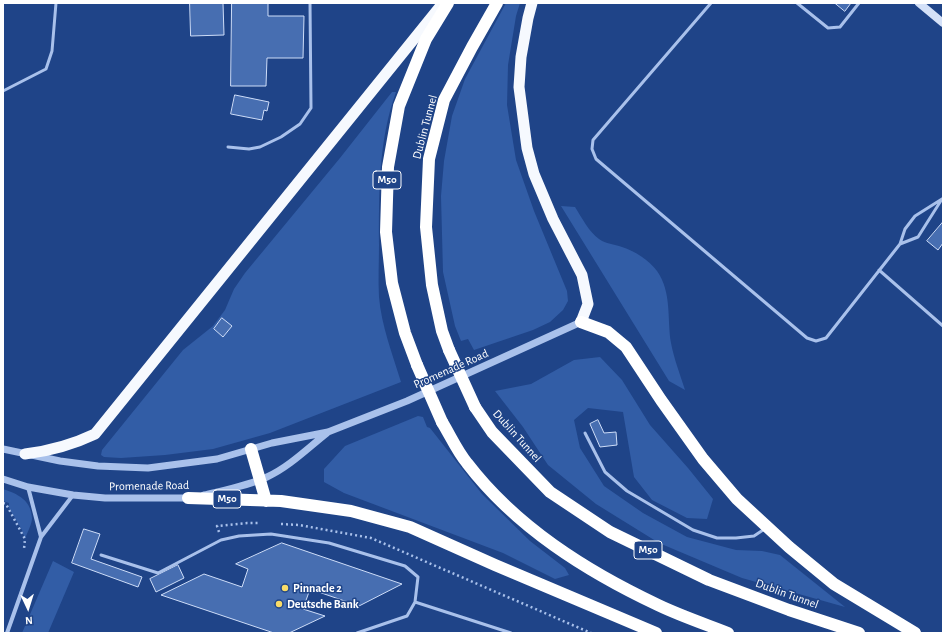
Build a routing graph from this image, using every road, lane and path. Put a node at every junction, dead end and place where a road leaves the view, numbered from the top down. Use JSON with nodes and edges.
{"nodes":[{"id":1,"x":56,"y":3,"type":"edge"},
{"id":2,"x":310,"y":3,"type":"edge"},
{"id":3,"x":443,"y":3,"type":"edge"},
{"id":4,"x":448,"y":3,"type":"edge"},
{"id":5,"x":497,"y":3,"type":"edge"},
{"id":6,"x":532,"y":3,"type":"edge"},
{"id":7,"x":711,"y":3,"type":"edge"},
{"id":8,"x":797,"y":3,"type":"edge"},
{"id":9,"x":859,"y":3,"type":"edge"},
{"id":10,"x":920,"y":3,"type":"edge"},
{"id":11,"x":943,"y":24,"type":"edge"},
{"id":12,"x":3,"y":91,"type":"edge"},
{"id":13,"x":228,"y":147,"type":"dead end"},
{"id":14,"x":943,"y":198,"type":"edge"},
{"id":15,"x":900,"y":244,"type":"junction"},
{"id":16,"x":879,"y":270,"type":"junction"},
{"id":17,"x":581,"y":322,"type":"junction"},
{"id":18,"x":943,"y":326,"type":"edge"},
{"id":19,"x":328,"y":432,"type":"junction"},
{"id":20,"x":585,"y":433,"type":"dead end"},
{"id":21,"x":3,"y":448,"type":"edge"},
{"id":22,"x":251,"y":449,"type":"junction"},
{"id":23,"x":25,"y":454,"type":"junction"},
{"id":24,"x":3,"y":479,"type":"edge"},
{"id":25,"x":260,"y":480,"type":"junction"},
{"id":26,"x":28,"y":487,"type":"junction"},
{"id":27,"x":73,"y":495,"type":"junction"},
{"id":28,"x":188,"y":498,"type":"junction"},
{"id":29,"x":266,"y":500,"type":"junction"},
{"id":30,"x":3,"y":503,"type":"edge"},
{"id":31,"x":768,"y":527,"type":"junction"},
{"id":32,"x":41,"y":537,"type":"junction"},
{"id":33,"x":24,"y":554,"type":"dead end"},
{"id":34,"x":102,"y":555,"type":"dead end"},
{"id":35,"x":416,"y":602,"type":"junction"},
{"id":36,"x":7,"y":633,"type":"edge"},
{"id":37,"x":357,"y":633,"type":"edge"},
{"id":38,"x":511,"y":633,"type":"edge"},
{"id":39,"x":656,"y":633,"type":"edge"},
{"id":40,"x":728,"y":633,"type":"edge"},
{"id":41,"x":859,"y":633,"type":"edge"},
{"id":42,"x":915,"y":633,"type":"edge"}],
"edges":[{"from":1,"to":12,"type":"lane"},
{"from":2,"to":13,"type":"lane"},
{"from":3,"to":23,"type":"highway"},
{"from":4,"to":40,"type":"highway","number":"M50","bridge":true},
{"from":5,"to":41,"type":"highway","name":"Dublin Tunnel","number":"M50","bridge":true},
{"from":6,"to":17,"type":"highway"},
{"from":7,"to":16,"type":"lane"},
{"from":8,"to":9,"type":"lane"},
{"from":10,"to":11,"type":"main road"},
{"from":14,"to":15,"type":"lane"},
{"from":14,"to":15,"type":"lane"},
{"from":15,"to":16,"type":"lane"},
{"from":16,"to":18,"type":"lane"},
{"from":17,"to":19,"type":"street","name":"Promenade Road"},
{"from":17,"to":31,"type":"highway"},
{"from":19,"to":22,"type":"street","name":"Promenade Road"},
{"from":19,"to":25,"type":"street","name":"Promenade Road"},
{"from":20,"to":31,"type":"lane"},
{"from":21,"to":23,"type":"street","name":"Promenade Road"},
{"from":22,"to":23,"type":"street","name":"Promenade Road"},
{"from":22,"to":25,"type":"highway"},
{"from":24,"to":26,"type":"street","name":"Promenade Road"},
{"from":25,"to":28,"type":"street","name":"Promenade Road"},
{"from":25,"to":29,"type":"highway"},
{"from":26,"to":27,"type":"street","name":"Promenade Road"},
{"from":26,"to":32,"type":"street"},
{"from":27,"to":28,"type":"street","name":"Promenade Road"},
{"from":27,"to":32,"type":"street"},
{"from":28,"to":29,"type":"highway","number":"M50"},
{"from":29,"to":39,"type":"highway","number":"M50"},
{"from":30,"to":33,"type":"path"},
{"from":31,"to":42,"type":"highway"},
{"from":32,"to":36,"type":"street"},
{"from":34,"to":35,"type":"lane"},
{"from":35,"to":37,"type":"lane"},
{"from":35,"to":38,"type":"lane"}]}
